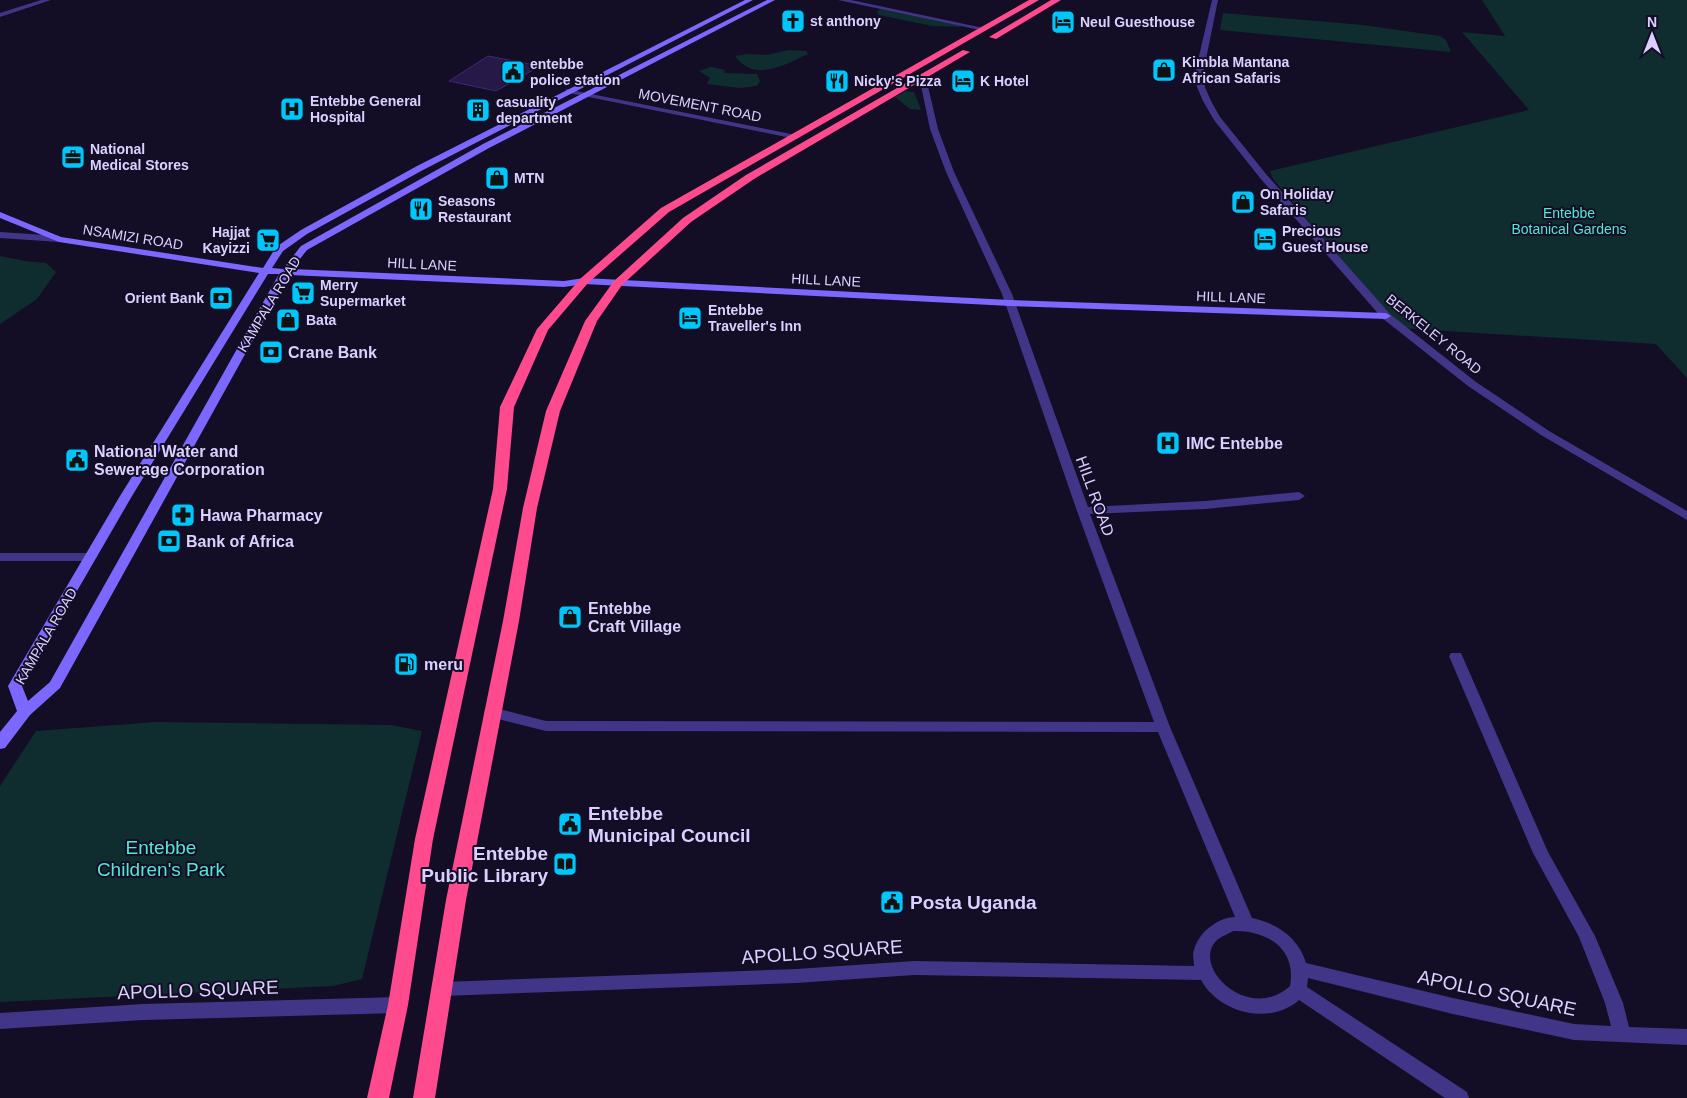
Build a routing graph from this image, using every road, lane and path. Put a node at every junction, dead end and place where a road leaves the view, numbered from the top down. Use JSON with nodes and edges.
{"nodes":[{"id":1,"x":48,"y":0,"type":"edge"},
{"id":2,"x":750,"y":0,"type":"edge"},
{"id":3,"x":772,"y":0,"type":"edge"},
{"id":4,"x":841,"y":0,"type":"edge"},
{"id":5,"x":1035,"y":0,"type":"edge"},
{"id":6,"x":1056,"y":0,"type":"edge"},
{"id":7,"x":1215,"y":0,"type":"edge"},
{"id":8,"x":0,"y":15,"type":"edge"},
{"id":9,"x":986,"y":29,"type":"junction"},
{"id":10,"x":922,"y":78,"type":"junction"},
{"id":11,"x":569,"y":92,"type":"junction"},
{"id":12,"x":586,"y":96,"type":"junction"},
{"id":13,"x":796,"y":137,"type":"junction"},
{"id":14,"x":420,"y":168,"type":"junction"},
{"id":15,"x":436,"y":173,"type":"junction"},
{"id":16,"x":0,"y":215,"type":"edge"},
{"id":17,"x":0,"y":235,"type":"edge"},
{"id":18,"x":59,"y":239,"type":"junction"},
{"id":19,"x":266,"y":271,"type":"junction"},
{"id":20,"x":286,"y":271,"type":"junction"},
{"id":21,"x":584,"y":281,"type":"junction"},
{"id":22,"x":618,"y":283,"type":"junction"},
{"id":23,"x":1010,"y":304,"type":"junction"},
{"id":24,"x":1386,"y":316,"type":"junction"},
{"id":25,"x":1299,"y":496,"type":"dead end"},
{"id":26,"x":1083,"y":511,"type":"junction"},
{"id":27,"x":1687,"y":516,"type":"edge"},
{"id":28,"x":0,"y":557,"type":"edge"},
{"id":29,"x":91,"y":557,"type":"junction"},
{"id":30,"x":1456,"y":656,"type":"dead end"},
{"id":31,"x":24,"y":710,"type":"junction"},
{"id":32,"x":491,"y":712,"type":"junction"},
{"id":33,"x":1163,"y":727,"type":"junction"},
{"id":34,"x":0,"y":744,"type":"edge"},
{"id":35,"x":1246,"y":924,"type":"junction"},
{"id":36,"x":1300,"y":969,"type":"junction"},
{"id":37,"x":1204,"y":973,"type":"junction"},
{"id":38,"x":443,"y":989,"type":"junction"},
{"id":39,"x":1298,"y":990,"type":"junction"},
{"id":40,"x":398,"y":1005,"type":"junction"},
{"id":41,"x":0,"y":1022,"type":"edge"},
{"id":42,"x":1622,"y":1033,"type":"junction"},
{"id":43,"x":1687,"y":1037,"type":"edge"},
{"id":44,"x":378,"y":1098,"type":"edge"},
{"id":45,"x":424,"y":1098,"type":"edge"},
{"id":46,"x":1460,"y":1098,"type":"edge"}],
"edges":[{"from":1,"to":8,"type":"street"},
{"from":2,"to":11,"type":"main road","name":"KAMPALA ROAD"},
{"from":3,"to":12,"type":"main road","name":"KAMPALA ROAD"},
{"from":4,"to":9,"type":"street"},
{"from":5,"to":9,"type":"highway"},
{"from":6,"to":10,"type":"highway"},
{"from":7,"to":24,"type":"street","name":"BERKELEY ROAD"},
{"from":9,"to":13,"type":"highway"},
{"from":10,"to":22,"type":"highway"},
{"from":10,"to":23,"type":"street","name":"HILL ROAD"},
{"from":11,"to":12,"type":"street","name":"MOVEMENT ROAD"},
{"from":11,"to":14,"type":"main road","name":"KAMPALA ROAD"},
{"from":12,"to":13,"type":"street","name":"MOVEMENT ROAD"},
{"from":12,"to":15,"type":"main road","name":"KAMPALA ROAD"},
{"from":13,"to":21,"type":"highway"},
{"from":14,"to":15,"type":"main road"},
{"from":14,"to":19,"type":"main road","name":"KAMPALA ROAD"},
{"from":15,"to":20,"type":"main road","name":"KAMPALA ROAD"},
{"from":16,"to":18,"type":"main road","name":"NSAMIZI ROAD"},
{"from":17,"to":18,"type":"street"},
{"from":18,"to":19,"type":"main road","name":"NSAMIZI ROAD"},
{"from":19,"to":20,"type":"main road","name":"HILL LANE"},
{"from":19,"to":29,"type":"main road","name":"KAMPALA ROAD"},
{"from":20,"to":21,"type":"main road","name":"HILL LANE"},
{"from":20,"to":31,"type":"main road","name":"KAMPALA ROAD"},
{"from":21,"to":22,"type":"main road","name":"HILL LANE"},
{"from":21,"to":40,"type":"highway"},
{"from":22,"to":23,"type":"main road","name":"HILL LANE"},
{"from":22,"to":32,"type":"highway"},
{"from":23,"to":24,"type":"main road","name":"HILL LANE"},
{"from":23,"to":26,"type":"street","name":"HILL ROAD"},
{"from":24,"to":27,"type":"street","name":"BERKELEY ROAD"},
{"from":25,"to":26,"type":"street"},
{"from":26,"to":33,"type":"street","name":"HILL ROAD"},
{"from":28,"to":29,"type":"street"},
{"from":29,"to":31,"type":"main road","name":"KAMPALA ROAD"},
{"from":30,"to":42,"type":"street"},
{"from":31,"to":34,"type":"main road","name":"KAMPALA ROAD"},
{"from":32,"to":33,"type":"street"},
{"from":32,"to":38,"type":"highway"},
{"from":33,"to":35,"type":"street","name":"HILL ROAD"},
{"from":35,"to":36,"type":"street"},
{"from":35,"to":37,"type":"street"},
{"from":36,"to":39,"type":"street"},
{"from":36,"to":42,"type":"street","name":"APOLLO SQUARE"},
{"from":37,"to":38,"type":"street","name":"APOLLO SQUARE"},
{"from":37,"to":39,"type":"street"},
{"from":38,"to":45,"type":"highway"},
{"from":39,"to":46,"type":"street"},
{"from":40,"to":41,"type":"street","name":"APOLLO SQUARE"},
{"from":40,"to":44,"type":"highway"},
{"from":42,"to":43,"type":"street","name":"APOLLO SQUARE"}]}
